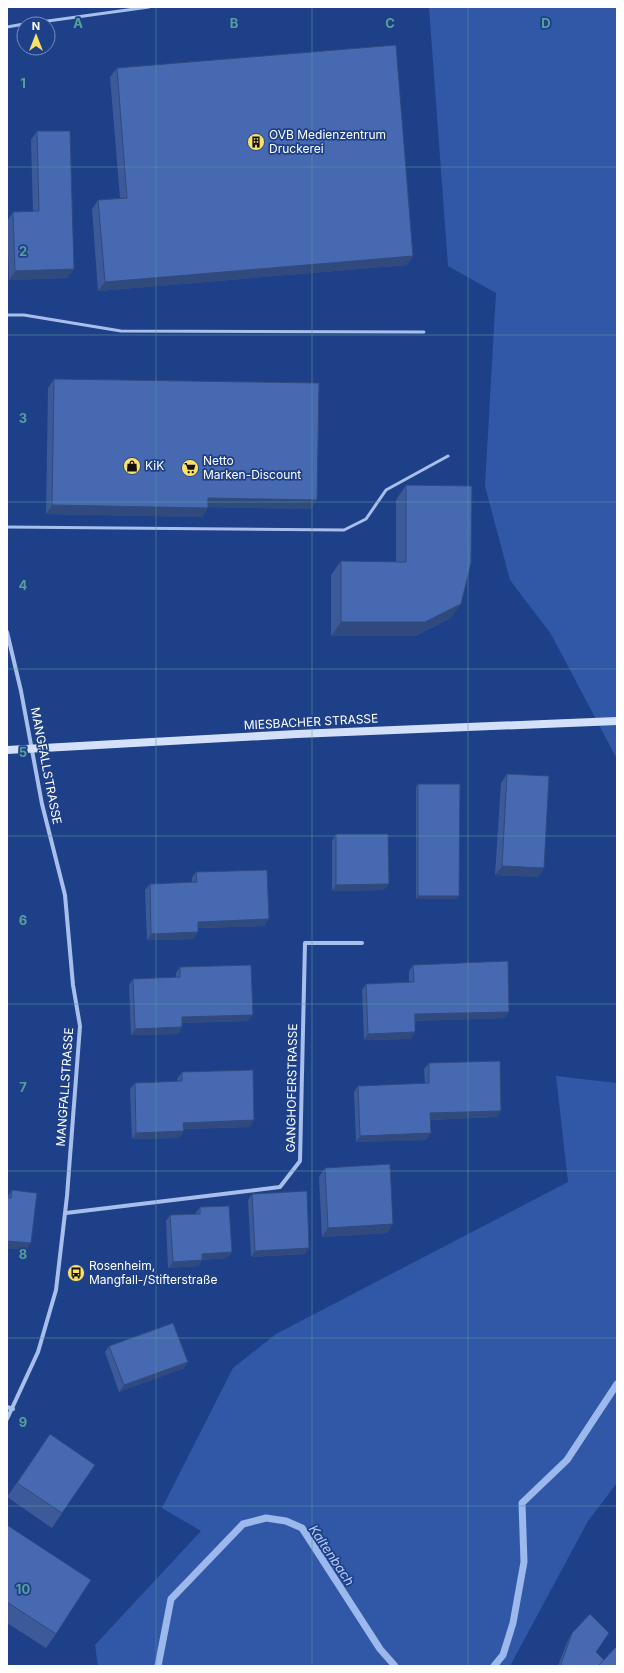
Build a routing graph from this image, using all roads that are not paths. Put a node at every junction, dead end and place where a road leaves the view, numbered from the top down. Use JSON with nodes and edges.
{"nodes":[{"id":1,"x":149,"y":7,"type":"edge"},
{"id":2,"x":56,"y":20,"type":"edge"},
{"id":3,"x":7,"y":315,"type":"edge"},
{"id":4,"x":424,"y":332,"type":"dead end"},
{"id":5,"x":448,"y":456,"type":"dead end"},
{"id":6,"x":7,"y":527,"type":"edge"},
{"id":7,"x":7,"y":632,"type":"edge"},
{"id":8,"x":617,"y":722,"type":"edge"},
{"id":9,"x":33,"y":749,"type":"junction"},
{"id":10,"x":7,"y":750,"type":"edge"},
{"id":11,"x":362,"y":943,"type":"dead end"},
{"id":12,"x":66,"y":1213,"type":"junction"},
{"id":13,"x":7,"y":1407,"type":"edge"},
{"id":14,"x":13,"y":1409,"type":"junction"},
{"id":15,"x":7,"y":1419,"type":"edge"}],
"edges":[{"from":1,"to":2,"type":"lane"},
{"from":3,"to":4,"type":"lane"},
{"from":5,"to":6,"type":"lane"},
{"from":7,"to":9,"type":"street","name":"MANGFALLSTRASSE"},
{"from":8,"to":9,"type":"main road","name":"MIESBACHER STRASSE"},
{"from":9,"to":10,"type":"main road","name":"MIESBACHER STRASSE"},
{"from":9,"to":12,"type":"street","name":"MANGFALLSTRASSE"},
{"from":11,"to":12,"type":"street","name":"GANGHOFERSTRASSE"},
{"from":12,"to":14,"type":"street","name":"MANGFALLSTRASSE"},
{"from":13,"to":14,"type":"street"},
{"from":14,"to":15,"type":"street","name":"MANGFALLSTRASSE"}]}
